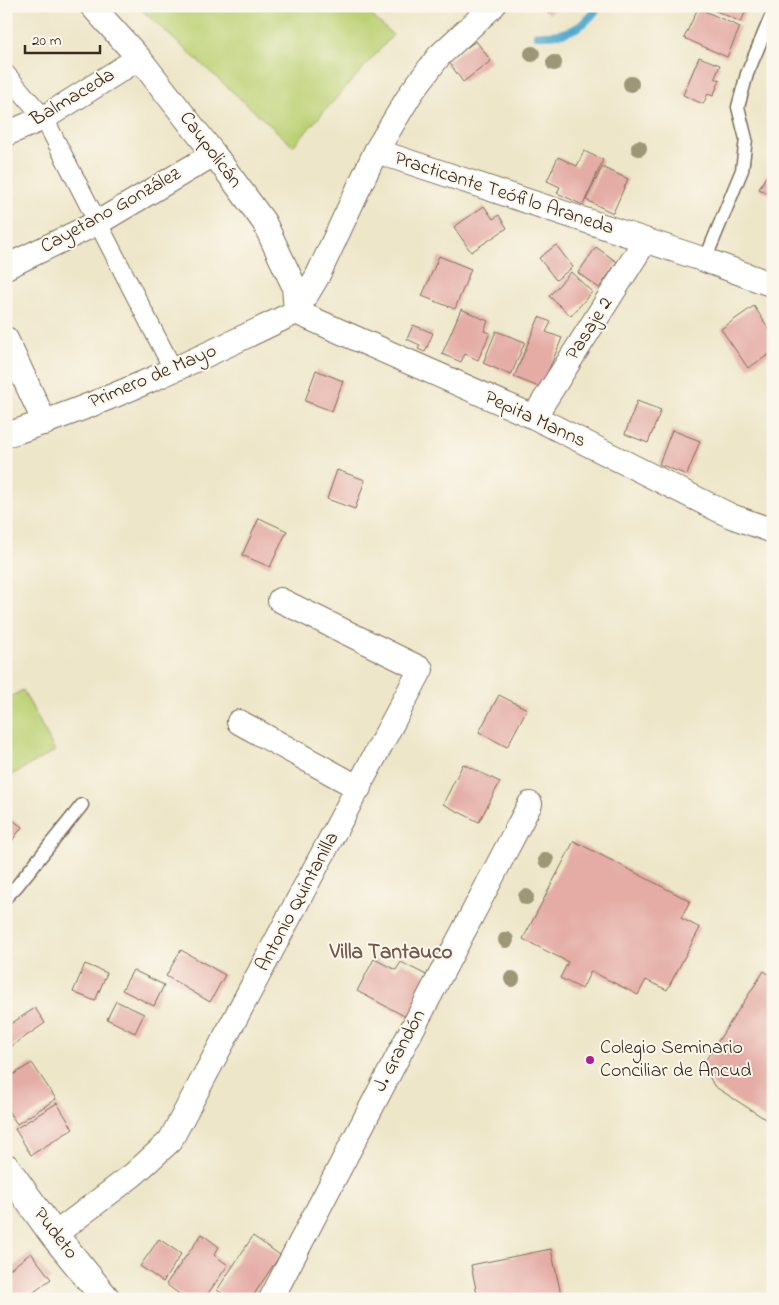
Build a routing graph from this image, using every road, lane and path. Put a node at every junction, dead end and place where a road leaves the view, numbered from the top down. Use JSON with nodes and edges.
{"nodes":[{"id":1,"x":92,"y":6,"type":"edge"},
{"id":2,"x":493,"y":6,"type":"edge"},
{"id":3,"x":773,"y":12,"type":"edge"},
{"id":4,"x":139,"y":58,"type":"junction"},
{"id":5,"x":6,"y":74,"type":"edge"},
{"id":6,"x":44,"y":118,"type":"junction"},
{"id":7,"x":6,"y":134,"type":"edge"},
{"id":8,"x":376,"y":151,"type":"junction"},
{"id":9,"x":214,"y":154,"type":"junction"},
{"id":10,"x":98,"y":222,"type":"junction"},
{"id":11,"x":645,"y":241,"type":"junction"},
{"id":12,"x":706,"y":260,"type":"junction"},
{"id":13,"x":6,"y":267,"type":"edge"},
{"id":14,"x":773,"y":285,"type":"edge"},
{"id":15,"x":296,"y":312,"type":"junction"},
{"id":16,"x":6,"y":340,"type":"edge"},
{"id":17,"x":174,"y":371,"type":"junction"},
{"id":18,"x":534,"y":417,"type":"junction"},
{"id":19,"x":44,"y":423,"type":"junction"},
{"id":20,"x":6,"y":436,"type":"edge"},
{"id":21,"x":773,"y":531,"type":"edge"},
{"id":22,"x":280,"y":600,"type":"dead end"},
{"id":23,"x":238,"y":722,"type":"dead end"},
{"id":24,"x":359,"y":788,"type":"junction"},
{"id":25,"x":530,"y":804,"type":"dead end"},
{"id":26,"x":82,"y":805,"type":"dead end"},
{"id":27,"x":6,"y":897,"type":"edge"},
{"id":28,"x":6,"y":1168,"type":"edge"},
{"id":29,"x":54,"y":1235,"type":"junction"},
{"id":30,"x":106,"y":1299,"type":"edge"},
{"id":31,"x":271,"y":1299,"type":"edge"}],
"edges":[{"from":1,"to":4,"type":"street","name":"Caupolicán"},
{"from":2,"to":8,"type":"street"},
{"from":3,"to":12,"type":"lane"},
{"from":4,"to":6,"type":"street","name":"Balmaceda"},
{"from":4,"to":9,"type":"street","name":"Caupolicán"},
{"from":5,"to":6,"type":"street"},
{"from":6,"to":7,"type":"street","name":"Balmaceda"},
{"from":6,"to":10,"type":"street"},
{"from":8,"to":11,"type":"street","name":"Practicante Teófilo Araneda"},
{"from":8,"to":15,"type":"street","name":"Practicante Teófilo Araneda"},
{"from":9,"to":10,"type":"street","name":"Cayetano González"},
{"from":9,"to":15,"type":"street","name":"Caupolicán"},
{"from":10,"to":13,"type":"street","name":"Cayetano González"},
{"from":10,"to":17,"type":"street"},
{"from":11,"to":12,"type":"street","name":"Practicante Teófilo Araneda"},
{"from":11,"to":18,"type":"street","name":"Pasaje 2"},
{"from":12,"to":14,"type":"street","name":"Practicante Teófilo Araneda"},
{"from":15,"to":17,"type":"street","name":"Primero de Mayo"},
{"from":15,"to":18,"type":"street","name":"Pepita Manns"},
{"from":16,"to":19,"type":"street"},
{"from":17,"to":19,"type":"street","name":"Primero de Mayo"},
{"from":18,"to":21,"type":"street","name":"Pepita Manns"},
{"from":19,"to":20,"type":"street","name":"Primero de Mayo"},
{"from":22,"to":24,"type":"street","name":"Antonio Quintanilla"},
{"from":23,"to":24,"type":"street"},
{"from":24,"to":29,"type":"street","name":"Antonio Quintanilla"},
{"from":25,"to":31,"type":"street","name":"J. Grandón"},
{"from":26,"to":27,"type":"lane"},
{"from":28,"to":29,"type":"street","name":"Pudeto"},
{"from":29,"to":30,"type":"street","name":"Pudeto"}]}
